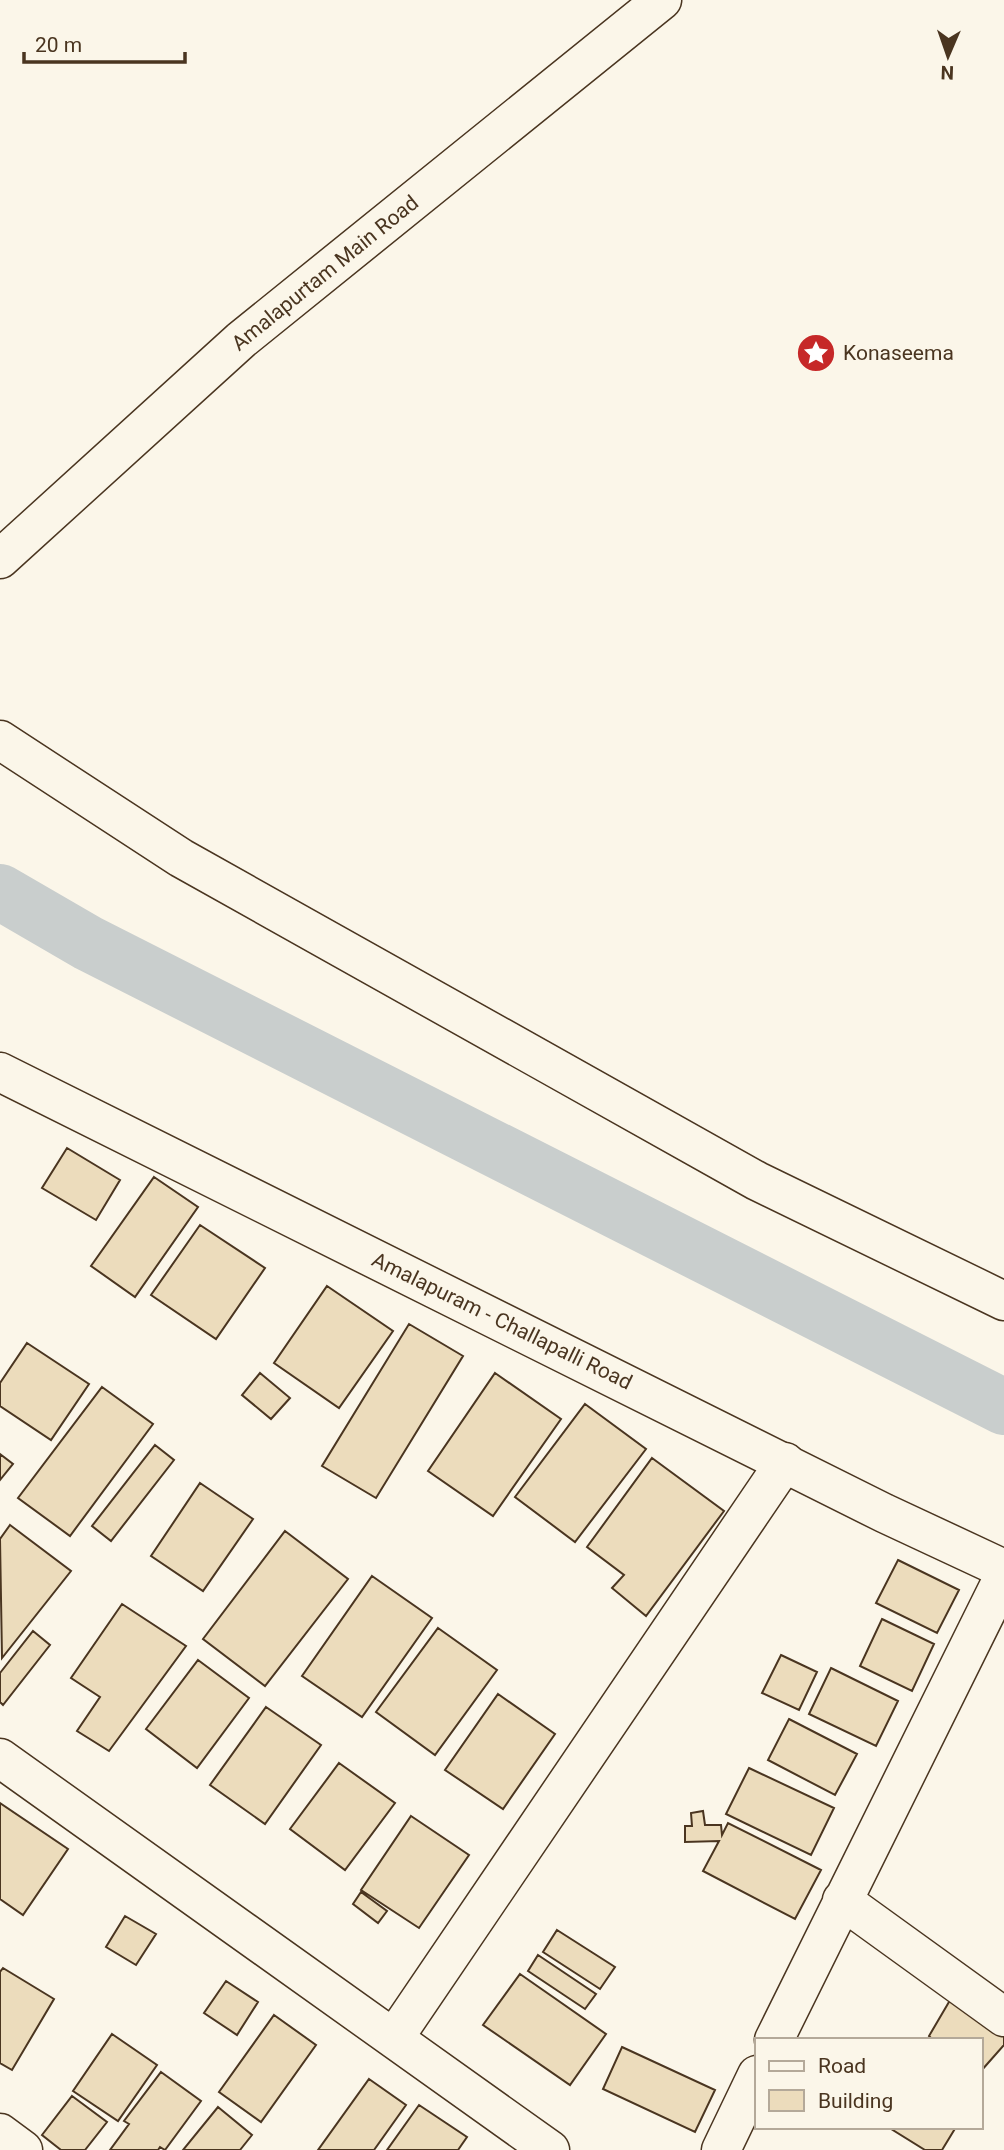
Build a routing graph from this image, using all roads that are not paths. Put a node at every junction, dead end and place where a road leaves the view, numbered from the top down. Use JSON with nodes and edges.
{"nodes":[{"id":1,"x":662,"y":0,"type":"edge"},
{"id":2,"x":0,"y":559,"type":"edge"},
{"id":3,"x":0,"y":740,"type":"edge"},
{"id":4,"x":0,"y":1072,"type":"edge"},
{"id":5,"x":1004,"y":1301,"type":"edge"},
{"id":6,"x":785,"y":1462,"type":"junction"},
{"id":7,"x":1004,"y":1569,"type":"edge"},
{"id":8,"x":1004,"y":1576,"type":"edge"},
{"id":9,"x":0,"y":1758,"type":"edge"},
{"id":10,"x":842,"y":1900,"type":"junction"},
{"id":11,"x":1004,"y":2017,"type":"edge"},
{"id":12,"x":394,"y":2038,"type":"junction"},
{"id":13,"x":775,"y":2038,"type":"edge"},
{"id":14,"x":755,"y":2079,"type":"edge"},
{"id":15,"x":0,"y":2133,"type":"edge"},
{"id":16,"x":23,"y":2150,"type":"edge"},
{"id":17,"x":550,"y":2150,"type":"edge"},
{"id":18,"x":721,"y":2150,"type":"edge"}],
"edges":[{"from":1,"to":2,"type":"street","name":"Amalapurtam Main Road"},
{"from":3,"to":5,"type":"street"},
{"from":4,"to":6,"type":"street","name":"Amalapuram - Challapalli Road"},
{"from":6,"to":7,"type":"street","name":"Amalapuram - Challapalli Road"},
{"from":6,"to":12,"type":"street"},
{"from":8,"to":10,"type":"street"},
{"from":9,"to":12,"type":"street"},
{"from":10,"to":11,"type":"street"},
{"from":10,"to":13,"type":"street"},
{"from":12,"to":17,"type":"street"},
{"from":14,"to":18,"type":"street"},
{"from":15,"to":16,"type":"street"}]}
